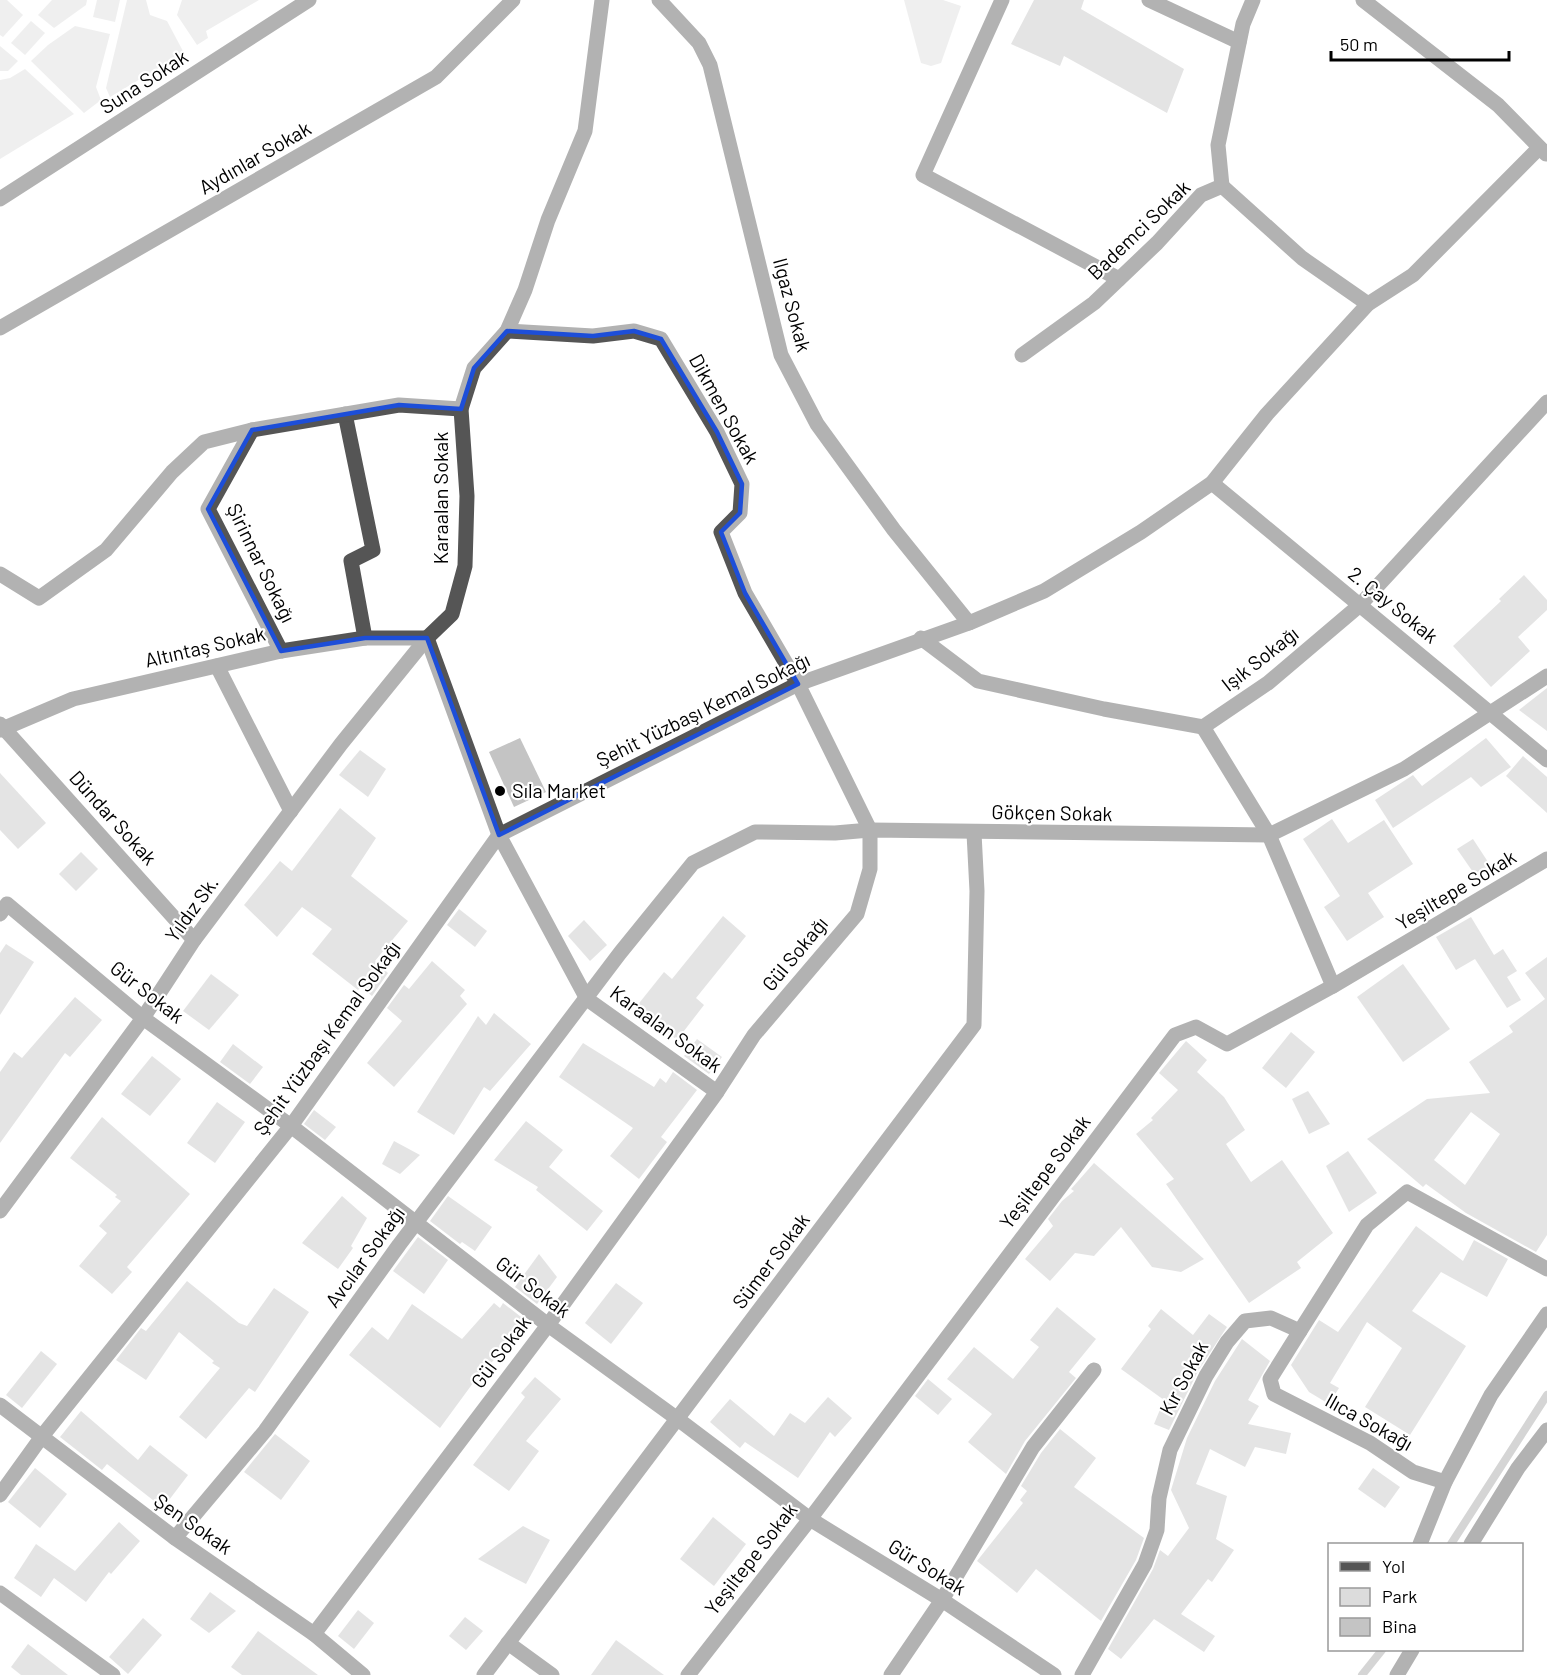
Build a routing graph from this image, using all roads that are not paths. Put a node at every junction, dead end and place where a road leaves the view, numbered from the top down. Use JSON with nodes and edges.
{"nodes":[{"id":1,"x":309,"y":0,"type":"edge"},
{"id":2,"x":513,"y":0,"type":"edge"},
{"id":3,"x":602,"y":0,"type":"edge"},
{"id":4,"x":659,"y":0,"type":"edge"},
{"id":5,"x":1002,"y":0,"type":"edge"},
{"id":6,"x":1149,"y":0,"type":"edge"},
{"id":7,"x":1253,"y":0,"type":"edge"},
{"id":8,"x":1363,"y":0,"type":"edge"},
{"id":9,"x":1239,"y":42,"type":"junction"},
{"id":10,"x":1543,"y":151,"type":"edge"},
{"id":11,"x":1222,"y":186,"type":"junction"},
{"id":12,"x":0,"y":199,"type":"edge"},
{"id":13,"x":1119,"y":279,"type":"junction"},
{"id":14,"x":1368,"y":304,"type":"junction"},
{"id":15,"x":0,"y":328,"type":"edge"},
{"id":16,"x":507,"y":331,"type":"junction"},
{"id":17,"x":1022,"y":355,"type":"dead end"},
{"id":18,"x":1547,"y":402,"type":"edge"},
{"id":19,"x":461,"y":409,"type":"junction"},
{"id":20,"x":345,"y":414,"type":"junction"},
{"id":21,"x":252,"y":430,"type":"junction"},
{"id":22,"x":1212,"y":483,"type":"junction"},
{"id":23,"x":0,"y":574,"type":"edge"},
{"id":24,"x":1360,"y":605,"type":"junction"},
{"id":25,"x":969,"y":623,"type":"junction"},
{"id":26,"x":365,"y":638,"type":"junction"},
{"id":27,"x":427,"y":638,"type":"junction"},
{"id":28,"x":921,"y":638,"type":"junction"},
{"id":29,"x":281,"y":651,"type":"junction"},
{"id":30,"x":217,"y":666,"type":"junction"},
{"id":31,"x":1547,"y":676,"type":"edge"},
{"id":32,"x":798,"y":684,"type":"junction"},
{"id":33,"x":1492,"y":712,"type":"junction"},
{"id":34,"x":1,"y":727,"type":"edge"},
{"id":35,"x":1203,"y":727,"type":"junction"},
{"id":36,"x":1547,"y":760,"type":"edge"},
{"id":37,"x":291,"y":811,"type":"junction"},
{"id":38,"x":870,"y":830,"type":"junction"},
{"id":39,"x":974,"y":833,"type":"junction"},
{"id":40,"x":499,"y":835,"type":"junction"},
{"id":41,"x":1269,"y":836,"type":"junction"},
{"id":42,"x":1547,"y":859,"type":"edge"},
{"id":43,"x":3,"y":909,"type":"edge"},
{"id":44,"x":194,"y":940,"type":"junction"},
{"id":45,"x":1333,"y":986,"type":"junction"},
{"id":46,"x":587,"y":999,"type":"junction"},
{"id":47,"x":143,"y":1018,"type":"junction"},
{"id":48,"x":717,"y":1092,"type":"junction"},
{"id":49,"x":291,"y":1126,"type":"junction"},
{"id":50,"x":0,"y":1211,"type":"edge"},
{"id":51,"x":416,"y":1223,"type":"junction"},
{"id":52,"x":1547,"y":1269,"type":"edge"},
{"id":53,"x":1547,"y":1314,"type":"edge"},
{"id":54,"x":548,"y":1325,"type":"junction"},
{"id":55,"x":1300,"y":1331,"type":"junction"},
{"id":56,"x":1094,"y":1370,"type":"dead end"},
{"id":57,"x":0,"y":1405,"type":"edge"},
{"id":58,"x":679,"y":1420,"type":"junction"},
{"id":59,"x":1547,"y":1430,"type":"edge"},
{"id":60,"x":43,"y":1436,"type":"junction"},
{"id":61,"x":1445,"y":1482,"type":"junction"},
{"id":62,"x":0,"y":1495,"type":"edge"},
{"id":63,"x":810,"y":1519,"type":"junction"},
{"id":64,"x":175,"y":1539,"type":"junction"},
{"id":65,"x":1421,"y":1543,"type":"edge"},
{"id":66,"x":1472,"y":1543,"type":"edge"},
{"id":67,"x":0,"y":1593,"type":"edge"},
{"id":68,"x":942,"y":1600,"type":"junction"},
{"id":69,"x":314,"y":1634,"type":"junction"},
{"id":70,"x":508,"y":1643,"type":"junction"},
{"id":71,"x":1411,"y":1651,"type":"edge"},
{"id":72,"x":114,"y":1675,"type":"edge"},
{"id":73,"x":363,"y":1675,"type":"edge"},
{"id":74,"x":484,"y":1675,"type":"edge"},
{"id":75,"x":552,"y":1675,"type":"edge"},
{"id":76,"x":688,"y":1675,"type":"edge"},
{"id":77,"x":891,"y":1675,"type":"edge"},
{"id":78,"x":1054,"y":1675,"type":"edge"},
{"id":79,"x":1082,"y":1675,"type":"edge"},
{"id":80,"x":1397,"y":1675,"type":"edge"}],
"edges":[{"from":1,"to":12,"type":"street","name":"Suna Sokak"},
{"from":2,"to":15,"type":"street","name":"Aydınlar Sokak"},
{"from":3,"to":16,"type":"street","name":"Karaalan Sokak"},
{"from":4,"to":25,"type":"street","name":"Ilgaz Sokak"},
{"from":5,"to":13,"type":"street"},
{"from":6,"to":9,"type":"street"},
{"from":7,"to":9,"type":"street","name":"Bademci Sokak"},
{"from":8,"to":10,"type":"street"},
{"from":9,"to":11,"type":"street","name":"Bademci Sokak"},
{"from":10,"to":14,"type":"street","name":"Şehit Yüzbaşı Kemal Sokağı"},
{"from":11,"to":13,"type":"street","name":"Bademci Sokak"},
{"from":11,"to":14,"type":"street"},
{"from":13,"to":17,"type":"street","name":"Bademci Sokak"},
{"from":14,"to":22,"type":"street","name":"Şehit Yüzbaşı Kemal Sokağı"},
{"from":16,"to":19,"type":"street","name":"Karaalan Sokak"},
{"from":16,"to":32,"type":"street","name":"Dikmen Sokak"},
{"from":18,"to":24,"type":"street","name":"Işık Sokağı"},
{"from":19,"to":20,"type":"street"},
{"from":19,"to":27,"type":"street","name":"Karaalan Sokak"},
{"from":20,"to":21,"type":"street"},
{"from":20,"to":26,"type":"street"},
{"from":21,"to":23,"type":"street"},
{"from":21,"to":29,"type":"street","name":"Şirinnar Sokağı"},
{"from":22,"to":24,"type":"street","name":"2. Çay Sokak"},
{"from":22,"to":25,"type":"street","name":"Şehit Yüzbaşı Kemal Sokağı"},
{"from":24,"to":33,"type":"street","name":"2. Çay Sokak"},
{"from":24,"to":35,"type":"street","name":"Işık Sokağı"},
{"from":25,"to":28,"type":"street","name":"Şehit Yüzbaşı Kemal Sokağı"},
{"from":26,"to":27,"type":"street","name":"Altıntaş Sokak"},
{"from":26,"to":29,"type":"street","name":"Altıntaş Sokak"},
{"from":27,"to":37,"type":"street","name":"Yıldız Sk."},
{"from":27,"to":40,"type":"street","name":"Karaalan Sokak"},
{"from":28,"to":32,"type":"street","name":"Şehit Yüzbaşı Kemal Sokağı"},
{"from":28,"to":35,"type":"street"},
{"from":29,"to":30,"type":"street","name":"Altıntaş Sokak"},
{"from":30,"to":34,"type":"street","name":"Altıntaş Sokak"},
{"from":30,"to":37,"type":"street"},
{"from":31,"to":33,"type":"street","name":"Gökçen Sokak"},
{"from":32,"to":38,"type":"street","name":"Dikmen Sokak"},
{"from":32,"to":40,"type":"street","name":"Şehit Yüzbaşı Kemal Sokağı"},
{"from":33,"to":36,"type":"street","name":"2. Çay Sokak"},
{"from":33,"to":41,"type":"street","name":"Gökçen Sokak"},
{"from":34,"to":44,"type":"street","name":"Dündar Sokak"},
{"from":35,"to":41,"type":"street"},
{"from":37,"to":44,"type":"street","name":"Yıldız Sk."},
{"from":38,"to":39,"type":"street","name":"Gökçen Sokak"},
{"from":38,"to":46,"type":"street","name":"Gökçen Sokak"},
{"from":38,"to":48,"type":"street","name":"Gül Sokağı"},
{"from":39,"to":41,"type":"street","name":"Gökçen Sokak"},
{"from":39,"to":58,"type":"street","name":"Sümer Sokak"},
{"from":40,"to":46,"type":"street","name":"Karaalan Sokak"},
{"from":40,"to":49,"type":"street","name":"Şehit Yüzbaşı Kemal Sokağı"},
{"from":41,"to":45,"type":"street"},
{"from":42,"to":45,"type":"street","name":"Yeşiltepe Sokak"},
{"from":43,"to":47,"type":"street","name":"Gür Sokak"},
{"from":44,"to":47,"type":"street","name":"Yıldız Sk."},
{"from":45,"to":63,"type":"street","name":"Yeşiltepe Sokak"},
{"from":46,"to":48,"type":"street","name":"Karaalan Sokak"},
{"from":46,"to":51,"type":"street","name":"Avcılar Sokağı"},
{"from":47,"to":49,"type":"street","name":"Gür Sokak"},
{"from":47,"to":50,"type":"street","name":"Yıldız Sk."},
{"from":48,"to":54,"type":"street","name":"Gül Sokak"},
{"from":49,"to":51,"type":"street","name":"Gür Sokak"},
{"from":49,"to":60,"type":"street","name":"Şehit Yüzbaşı Kemal Sokağı"},
{"from":51,"to":54,"type":"street","name":"Gür Sokak"},
{"from":51,"to":64,"type":"street","name":"Avcılar Sokağı"},
{"from":52,"to":55,"type":"street"},
{"from":53,"to":61,"type":"street"},
{"from":54,"to":58,"type":"street","name":"Gür Sokak"},
{"from":54,"to":69,"type":"street","name":"Gül Sokak"},
{"from":55,"to":61,"type":"street","name":"Ilıca Sokağı"},
{"from":55,"to":79,"type":"street","name":"Kır Sokak"},
{"from":56,"to":68,"type":"street"},
{"from":57,"to":60,"type":"street","name":"Şen Sokak"},
{"from":58,"to":63,"type":"street","name":"Gür Sokak"},
{"from":58,"to":70,"type":"street","name":"Sümer Sokak"},
{"from":59,"to":66,"type":"street"},
{"from":60,"to":62,"type":"street","name":"Şehit Yüzbaşı Kemal Sokağı"},
{"from":60,"to":64,"type":"street","name":"Şen Sokak"},
{"from":61,"to":65,"type":"street"},
{"from":63,"to":68,"type":"street","name":"Gür Sokak"},
{"from":63,"to":76,"type":"street","name":"Yeşiltepe Sokak"},
{"from":64,"to":69,"type":"street","name":"Şen Sokak"},
{"from":67,"to":72,"type":"street"},
{"from":68,"to":77,"type":"street"},
{"from":68,"to":78,"type":"street","name":"Gür Sokak"},
{"from":69,"to":73,"type":"street","name":"Şen Sokak"},
{"from":70,"to":74,"type":"street","name":"Sümer Sokak"},
{"from":70,"to":75,"type":"street"},
{"from":71,"to":80,"type":"street"}]}
